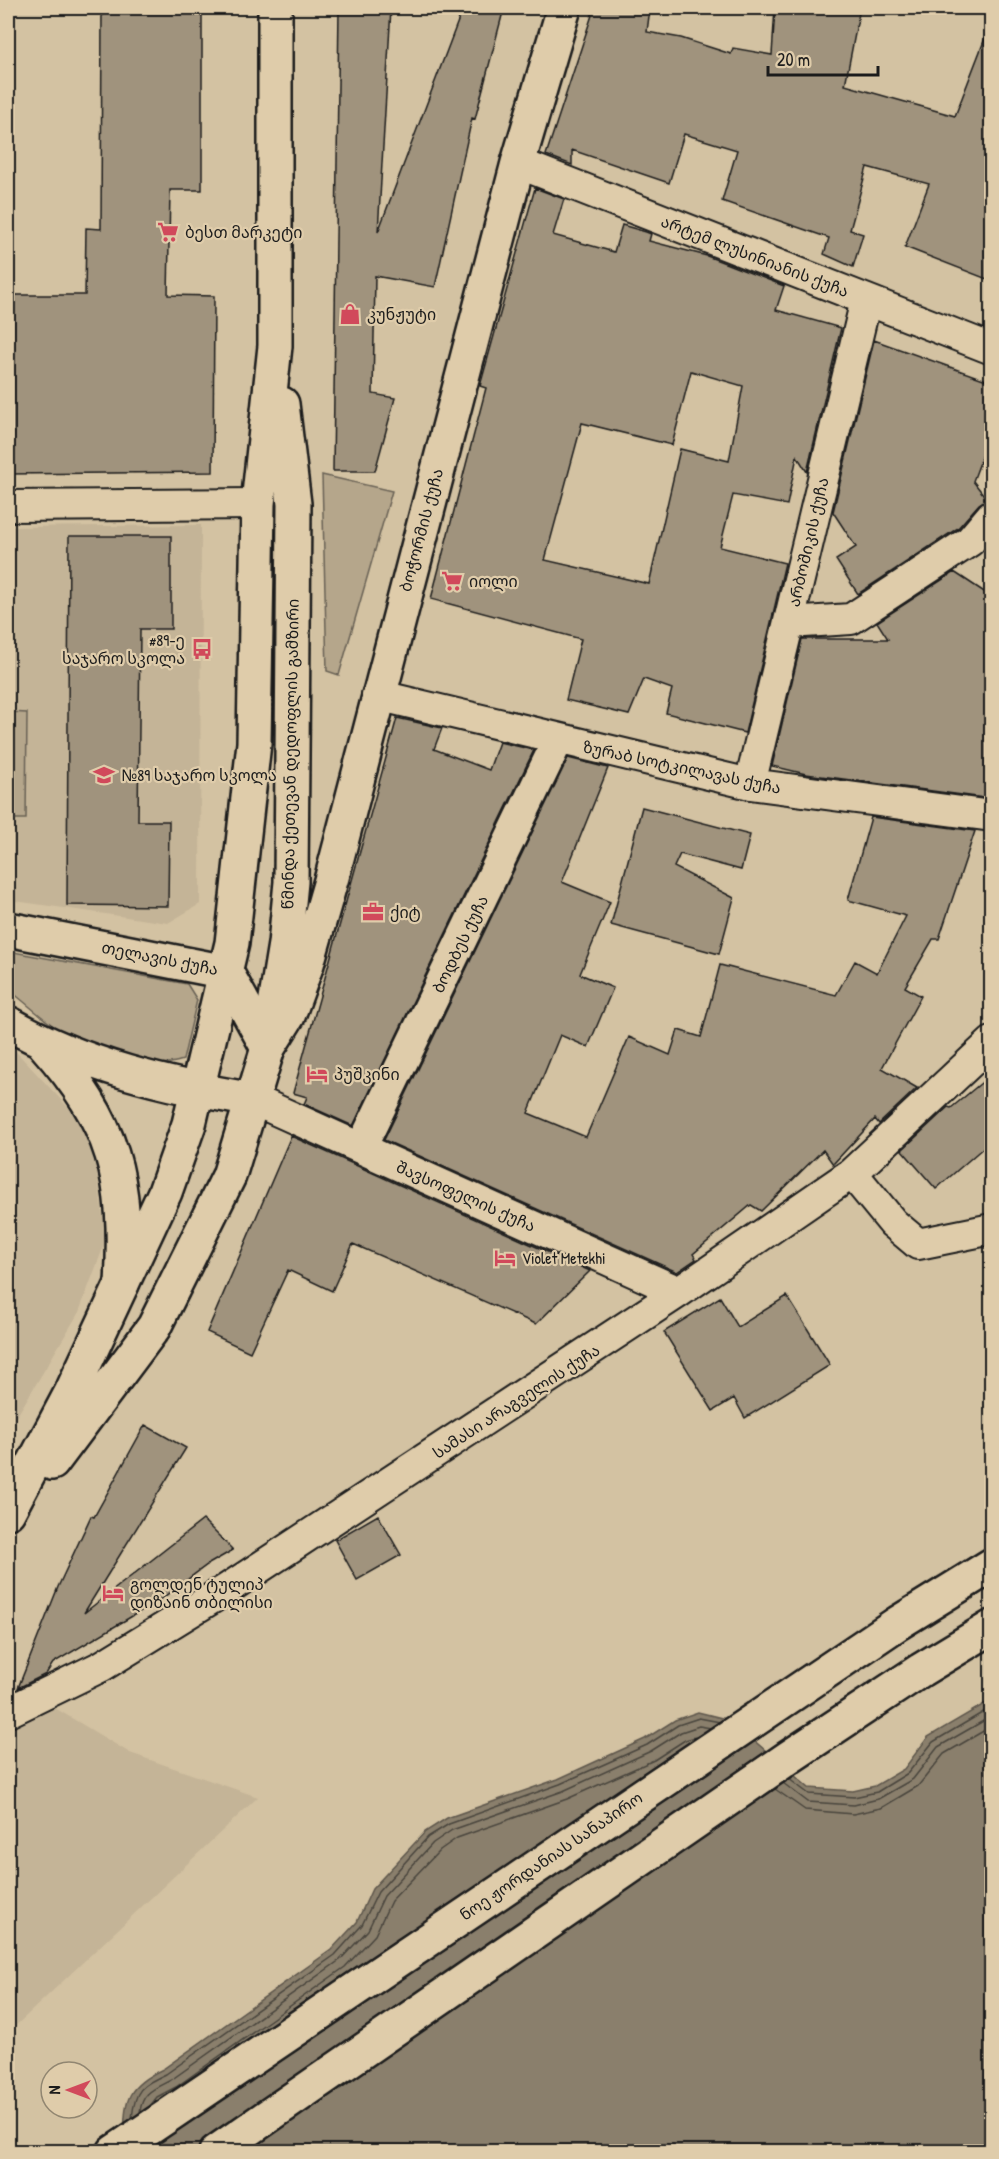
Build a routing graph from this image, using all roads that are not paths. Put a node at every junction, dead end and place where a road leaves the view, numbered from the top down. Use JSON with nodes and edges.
{"nodes":[{"id":1,"x":275,"y":8,"type":"edge"},
{"id":2,"x":564,"y":8,"type":"edge"},
{"id":3,"x":518,"y":163,"type":"junction"},
{"id":4,"x":866,"y":300,"type":"junction"},
{"id":5,"x":275,"y":346,"type":"junction"},
{"id":6,"x":992,"y":349,"type":"edge"},
{"id":7,"x":258,"y":504,"type":"junction"},
{"id":8,"x":8,"y":506,"type":"edge"},
{"id":9,"x":992,"y":515,"type":"edge"},
{"id":10,"x":789,"y":624,"type":"junction"},
{"id":11,"x":377,"y":695,"type":"junction"},
{"id":12,"x":558,"y":740,"type":"junction"},
{"id":13,"x":750,"y":784,"type":"junction"},
{"id":14,"x":992,"y":816,"type":"edge"},
{"id":15,"x":8,"y":929,"type":"edge"},
{"id":16,"x":226,"y":972,"type":"junction"},
{"id":17,"x":8,"y":1023,"type":"edge"},
{"id":18,"x":992,"y":1042,"type":"edge"},
{"id":19,"x":44,"y":1044,"type":"junction"},
{"id":20,"x":268,"y":1048,"type":"junction"},
{"id":21,"x":197,"y":1090,"type":"junction"},
{"id":22,"x":254,"y":1100,"type":"junction"},
{"id":23,"x":361,"y":1148,"type":"junction"},
{"id":24,"x":852,"y":1173,"type":"junction"},
{"id":25,"x":992,"y":1229,"type":"edge"},
{"id":26,"x":122,"y":1288,"type":"junction"},
{"id":27,"x":679,"y":1292,"type":"junction"},
{"id":28,"x":8,"y":1512,"type":"edge"},
{"id":29,"x":8,"y":1522,"type":"edge"},
{"id":30,"x":992,"y":1565,"type":"edge"},
{"id":31,"x":992,"y":1627,"type":"edge"},
{"id":32,"x":8,"y":1712,"type":"edge"},
{"id":33,"x":114,"y":2151,"type":"edge"},
{"id":34,"x":216,"y":2151,"type":"edge"}],
"edges":[{"from":1,"to":5,"type":"main road","name":"წმინდა ქეთევან დედოფლის გამზირი"},
{"from":2,"to":3,"type":"main road","name":"ბოჭორმის ქუჩა"},
{"from":3,"to":4,"type":"street","name":"არტემ ლუსინიანის ქუჩა"},
{"from":3,"to":11,"type":"main road","name":"ბოჭორმის ქუჩა"},
{"from":4,"to":6,"type":"street","name":"არტემ ლუსინიანის ქუჩა"},
{"from":4,"to":10,"type":"street","name":"არბოშიკის ქუჩა"},
{"from":5,"to":7,"type":"main road","name":"წმინდა ქეთევან დედოფლის გამზირი"},
{"from":5,"to":20,"type":"main road","name":"წმინდა ქეთევან დედოფლის გამზირი"},
{"from":7,"to":8,"type":"street"},
{"from":7,"to":16,"type":"main road","name":"წმინდა ქეთევან დედოფლის გამზირი"},
{"from":9,"to":10,"type":"street"},
{"from":10,"to":13,"type":"street","name":"არბოშიკის ქუჩა"},
{"from":11,"to":12,"type":"street","name":"ზურაბ სოტკილავას ქუჩა"},
{"from":11,"to":20,"type":"main road","name":"ბოჭორმის ქუჩა"},
{"from":12,"to":13,"type":"street","name":"ზურაბ სოტკილავას ქუჩა"},
{"from":12,"to":23,"type":"street","name":"ბოდბეს ქუჩა"},
{"from":13,"to":14,"type":"street","name":"ზურაბ სოტკილავას ქუჩა"},
{"from":15,"to":16,"type":"main road","name":"თელავის ქუჩა"},
{"from":16,"to":20,"type":"main road","name":"თელავის ქუჩა"},
{"from":16,"to":21,"type":"main road","name":"წმინდა ქეთევან დედოფლის გამზირი"},
{"from":17,"to":19,"type":"main road"},
{"from":18,"to":24,"type":"street","name":"სამასი არაგველის ქუჩა"},
{"from":19,"to":21,"type":"main road"},
{"from":19,"to":26,"type":"main road"},
{"from":20,"to":22,"type":"main road","name":"წმინდა ქეთევან დედოფლის გამზირი"},
{"from":21,"to":22,"type":"main road"},
{"from":21,"to":26,"type":"main road","name":"წმინდა ქეთევან დედოფლის გამზირი"},
{"from":22,"to":23,"type":"street","name":"შავსოფელის ქუჩა"},
{"from":22,"to":29,"type":"main road","name":"წმინდა ქეთევან დედოფლის გამზირი"},
{"from":23,"to":27,"type":"street","name":"შავსოფელის ქუჩა"},
{"from":24,"to":25,"type":"street"},
{"from":24,"to":27,"type":"street","name":"სამასი არაგველის ქუჩა"},
{"from":26,"to":28,"type":"main road","name":"წმინდა ქეთევან დედოფლის გამზირი"},
{"from":27,"to":32,"type":"street","name":"სამასი არაგველის ქუჩა"},
{"from":30,"to":33,"type":"main road","name":"ნოე ჟორდანიას სანაპირო"},
{"from":31,"to":34,"type":"main road"}]}
